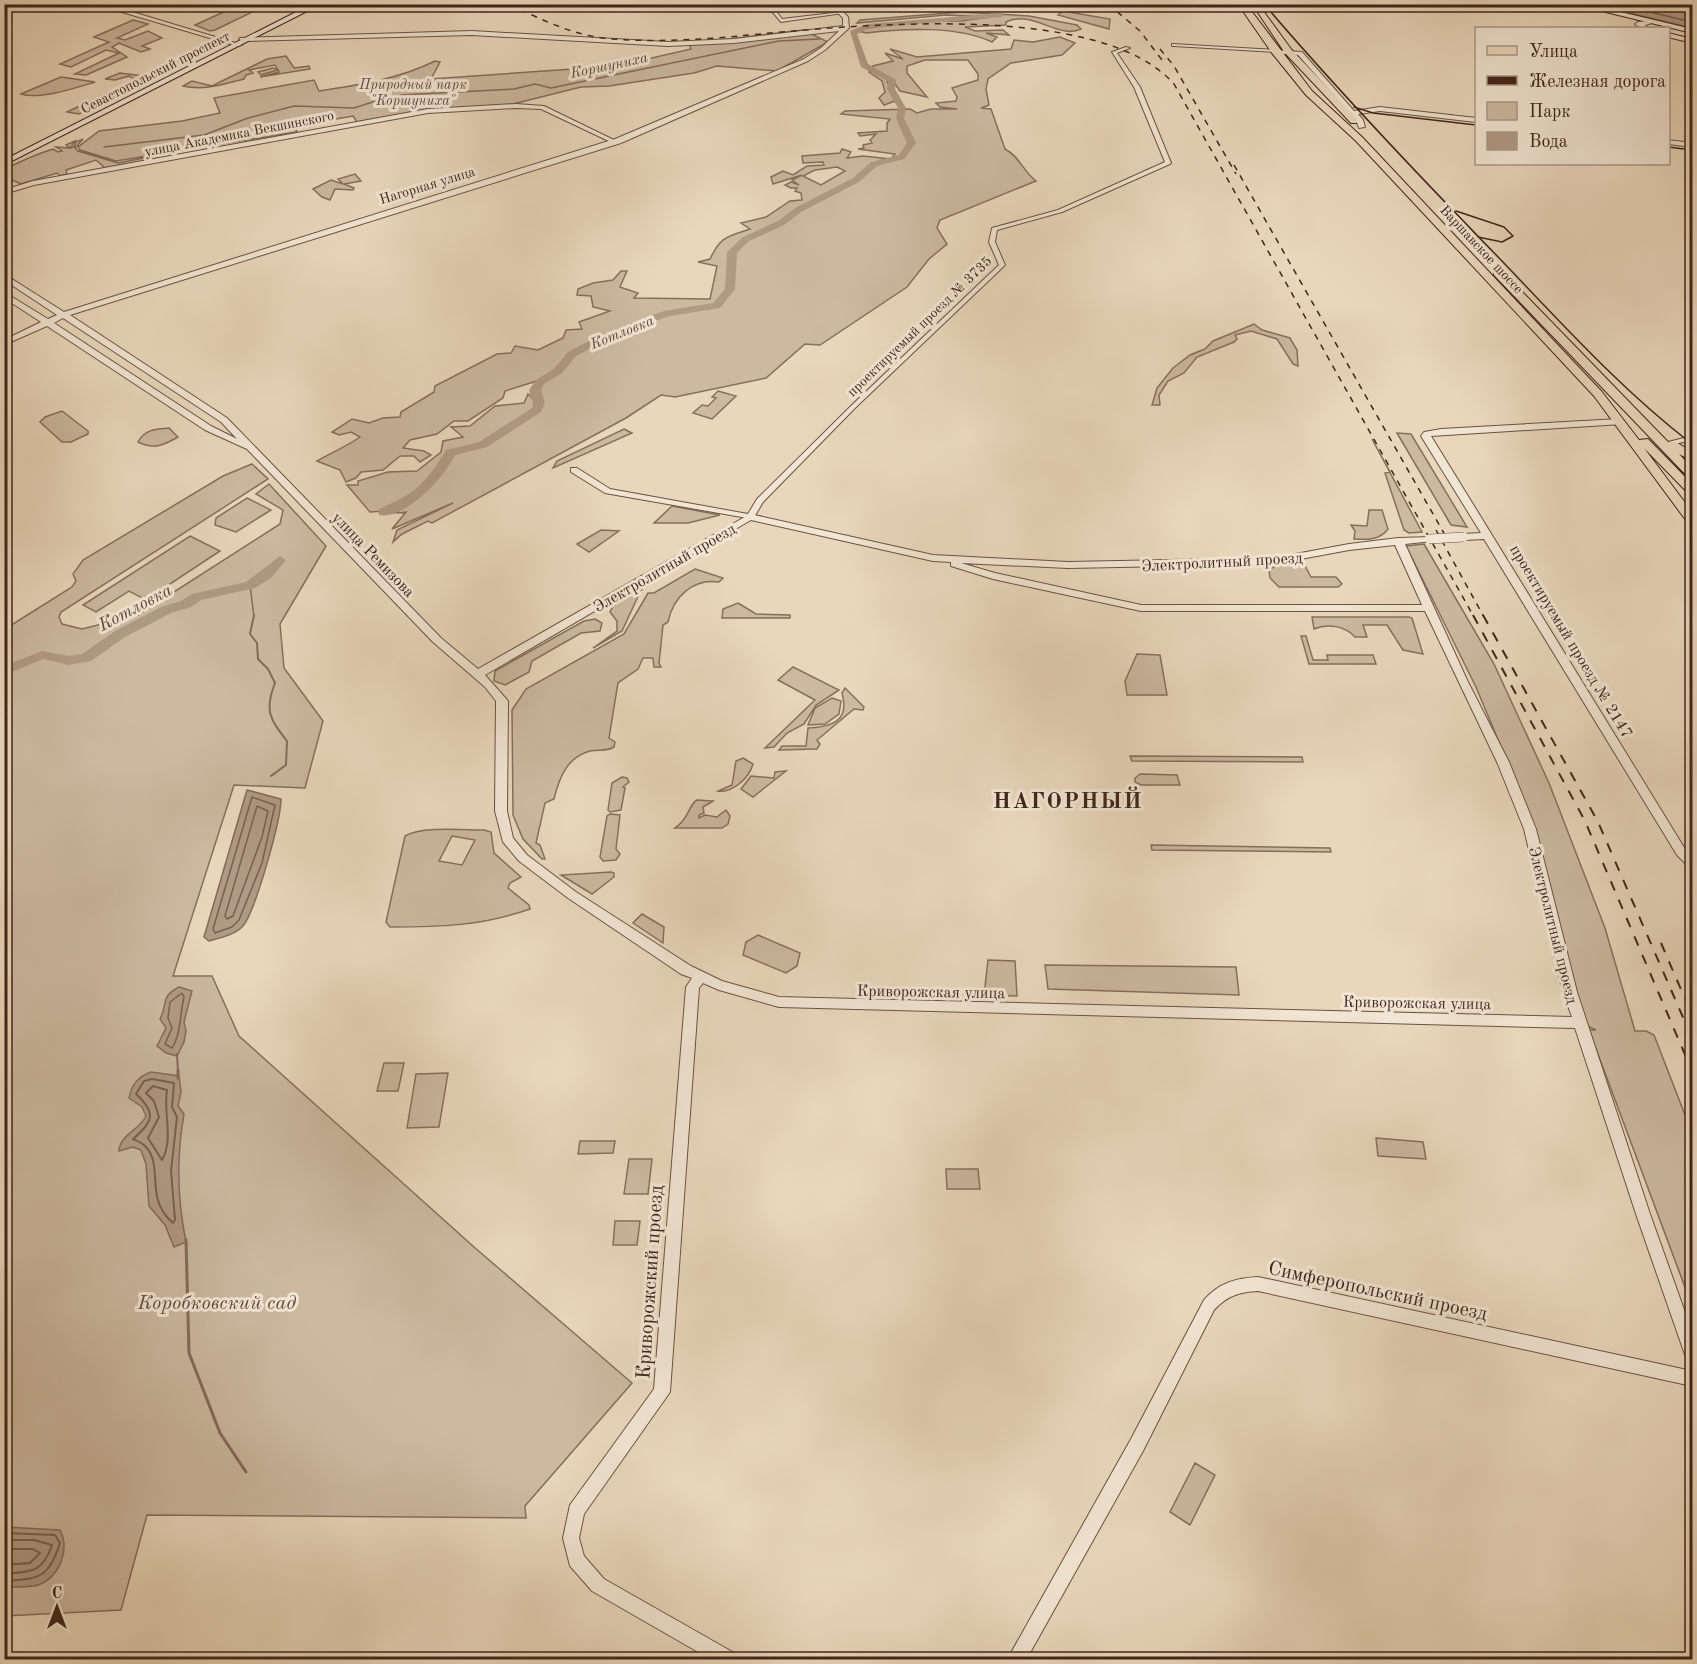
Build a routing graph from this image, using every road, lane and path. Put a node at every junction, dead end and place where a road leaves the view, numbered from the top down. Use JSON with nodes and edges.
{"nodes":[{"id":1,"x":98,"y":4,"type":"edge"},
{"id":2,"x":309,"y":4,"type":"edge"},
{"id":3,"x":318,"y":4,"type":"edge"},
{"id":4,"x":768,"y":4,"type":"edge"},
{"id":5,"x":832,"y":4,"type":"edge"},
{"id":6,"x":1242,"y":4,"type":"edge"},
{"id":7,"x":1254,"y":4,"type":"edge"},
{"id":8,"x":1573,"y":6,"type":"edge"},
{"id":9,"x":841,"y":13,"type":"junction"},
{"id":10,"x":1646,"y":26,"type":"edge"},
{"id":11,"x":846,"y":28,"type":"junction"},
{"id":12,"x":1670,"y":29,"type":"edge"},
{"id":13,"x":1692,"y":31,"type":"edge"},
{"id":14,"x":1670,"y":36,"type":"edge"},
{"id":15,"x":252,"y":38,"type":"junction"},
{"id":16,"x":1692,"y":41,"type":"edge"},
{"id":17,"x":238,"y":42,"type":"junction"},
{"id":18,"x":1174,"y":45,"type":"dead end"},
{"id":19,"x":1128,"y":48,"type":"dead end"},
{"id":20,"x":1275,"y":51,"type":"junction"},
{"id":21,"x":1288,"y":51,"type":"junction"},
{"id":22,"x":1336,"y":99,"type":"junction"},
{"id":23,"x":1353,"y":102,"type":"dead end"},
{"id":24,"x":1363,"y":104,"type":"dead end"},
{"id":25,"x":1401,"y":111,"type":"junction"},
{"id":26,"x":1352,"y":112,"type":"junction"},
{"id":27,"x":1475,"y":120,"type":"edge"},
{"id":28,"x":1360,"y":127,"type":"junction"},
{"id":29,"x":615,"y":142,"type":"junction"},
{"id":30,"x":1670,"y":142,"type":"edge"},
{"id":31,"x":1692,"y":145,"type":"edge"},
{"id":32,"x":4,"y":158,"type":"edge"},
{"id":33,"x":4,"y":163,"type":"edge"},
{"id":34,"x":4,"y":192,"type":"edge"},
{"id":35,"x":4,"y":276,"type":"edge"},
{"id":36,"x":4,"y":294,"type":"edge"},
{"id":37,"x":63,"y":314,"type":"junction"},
{"id":38,"x":47,"y":321,"type":"junction"},
{"id":39,"x":4,"y":343,"type":"edge"},
{"id":40,"x":1598,"y":394,"type":"junction"},
{"id":41,"x":224,"y":420,"type":"junction"},
{"id":42,"x":1619,"y":422,"type":"junction"},
{"id":43,"x":208,"y":428,"type":"junction"},
{"id":44,"x":234,"y":430,"type":"junction"},
{"id":45,"x":222,"y":436,"type":"junction"},
{"id":46,"x":1656,"y":436,"type":"junction"},
{"id":47,"x":1692,"y":438,"type":"edge"},
{"id":48,"x":1670,"y":442,"type":"junction"},
{"id":49,"x":253,"y":450,"type":"junction"},
{"id":50,"x":1692,"y":458,"type":"edge"},
{"id":51,"x":574,"y":470,"type":"dead end"},
{"id":52,"x":1692,"y":474,"type":"edge"},
{"id":53,"x":1692,"y":490,"type":"edge"},
{"id":54,"x":750,"y":517,"type":"junction"},
{"id":55,"x":1692,"y":520,"type":"edge"},
{"id":56,"x":1489,"y":536,"type":"junction"},
{"id":57,"x":1398,"y":541,"type":"junction"},
{"id":58,"x":933,"y":558,"type":"junction"},
{"id":59,"x":1006,"y":562,"type":"junction"},
{"id":60,"x":993,"y":576,"type":"junction"},
{"id":61,"x":1428,"y":608,"type":"junction"},
{"id":62,"x":478,"y":674,"type":"junction"},
{"id":63,"x":1692,"y":863,"type":"edge"},
{"id":64,"x":700,"y":977,"type":"junction"},
{"id":65,"x":1580,"y":1023,"type":"junction"},
{"id":66,"x":1692,"y":1349,"type":"edge"},
{"id":67,"x":1692,"y":1379,"type":"edge"},
{"id":68,"x":730,"y":1659,"type":"edge"},
{"id":69,"x":1016,"y":1659,"type":"edge"}],
"edges":[{"from":1,"to":17,"type":"street"},
{"from":2,"to":17,"type":"main road","name":"Севастопольский проспект"},
{"from":3,"to":15,"type":"main road","name":"Севастопольский проспект"},
{"from":4,"to":9,"type":"street"},
{"from":5,"to":9,"type":"street"},
{"from":6,"to":20,"type":"main road","name":"Варшавское шоссе"},
{"from":7,"to":21,"type":"main road","name":"Варшавское шоссе"},
{"from":8,"to":10,"type":"main road"},
{"from":9,"to":11,"type":"street"},
{"from":11,"to":15,"type":"street"},
{"from":11,"to":29,"type":"street","name":"Нагорная улица"},
{"from":12,"to":13,"type":"main road"},
{"from":14,"to":16,"type":"main road"},
{"from":15,"to":17,"type":"main road","name":"Севастопольский проспект"},
{"from":17,"to":32,"type":"main road","name":"Севастопольский проспект"},
{"from":17,"to":33,"type":"main road","name":"Севастопольский проспект"},
{"from":18,"to":20,"type":"street"},
{"from":19,"to":54,"type":"street","name":"проектируемый проезд № 3735"},
{"from":20,"to":21,"type":"street"},
{"from":20,"to":40,"type":"main road","name":"Варшавское шоссе"},
{"from":21,"to":22,"type":"main road","name":"Варшавское шоссе"},
{"from":22,"to":23,"type":"street"},
{"from":22,"to":26,"type":"street"},
{"from":22,"to":28,"type":"main road","name":"Варшавское шоссе"},
{"from":24,"to":25,"type":"street"},
{"from":25,"to":26,"type":"street"},
{"from":25,"to":27,"type":"street"},
{"from":26,"to":28,"type":"street"},
{"from":28,"to":46,"type":"main road","name":"Варшавское шоссе"},
{"from":29,"to":34,"type":"street","name":"улица Академика Векшинского"},
{"from":29,"to":37,"type":"street","name":"Нагорная улица"},
{"from":30,"to":31,"type":"street"},
{"from":35,"to":37,"type":"street","name":"улица Ремизова"},
{"from":36,"to":38,"type":"street","name":"улица Ремизова"},
{"from":37,"to":38,"type":"street","name":"Нагорная улица"},
{"from":37,"to":41,"type":"street","name":"улица Ремизова"},
{"from":38,"to":39,"type":"street","name":"Нагорная улица"},
{"from":38,"to":43,"type":"street","name":"улица Ремизова"},
{"from":40,"to":42,"type":"main road","name":"Варшавское шоссе"},
{"from":40,"to":53,"type":"main road"},
{"from":41,"to":43,"type":"street"},
{"from":41,"to":44,"type":"street","name":"улица Ремизова"},
{"from":42,"to":55,"type":"main road","name":"Варшавское шоссе"},
{"from":42,"to":56,"type":"street","name":"проектируемый проезд № 2147"},
{"from":43,"to":45,"type":"street","name":"улица Ремизова"},
{"from":44,"to":45,"type":"street"},
{"from":44,"to":49,"type":"street","name":"улица Ремизова"},
{"from":45,"to":49,"type":"street","name":"улица Ремизова"},
{"from":46,"to":48,"type":"main road","name":"Варшавское шоссе"},
{"from":46,"to":52,"type":"main road"},
{"from":47,"to":48,"type":"street"},
{"from":48,"to":50,"type":"main road","name":"Варшавское шоссе"},
{"from":49,"to":62,"type":"street","name":"улица Ремизова"},
{"from":51,"to":54,"type":"street"},
{"from":54,"to":58,"type":"street","name":"Электролитный проезд"},
{"from":54,"to":62,"type":"street","name":"Электролитный проезд"},
{"from":56,"to":57,"type":"street","bridge":true},
{"from":56,"to":63,"type":"street","name":"проектируемый проезд № 2147"},
{"from":57,"to":59,"type":"street","name":"Электролитный проезд"},
{"from":57,"to":61,"type":"street","name":"Электролитный проезд"},
{"from":58,"to":59,"type":"street","name":"Электролитный проезд"},
{"from":58,"to":60,"type":"street"},
{"from":59,"to":60,"type":"street"},
{"from":60,"to":61,"type":"street"},
{"from":61,"to":65,"type":"street","name":"Электролитный проезд"},
{"from":62,"to":64,"type":"street","name":"Криворожская улица"},
{"from":64,"to":65,"type":"street","name":"Криворожская улица"},
{"from":64,"to":68,"type":"street","name":"Криворожский проезд"},
{"from":65,"to":66,"type":"street","name":"Электролитный проезд"},
{"from":67,"to":69,"type":"street","name":"Симферопольский проезд"}]}
